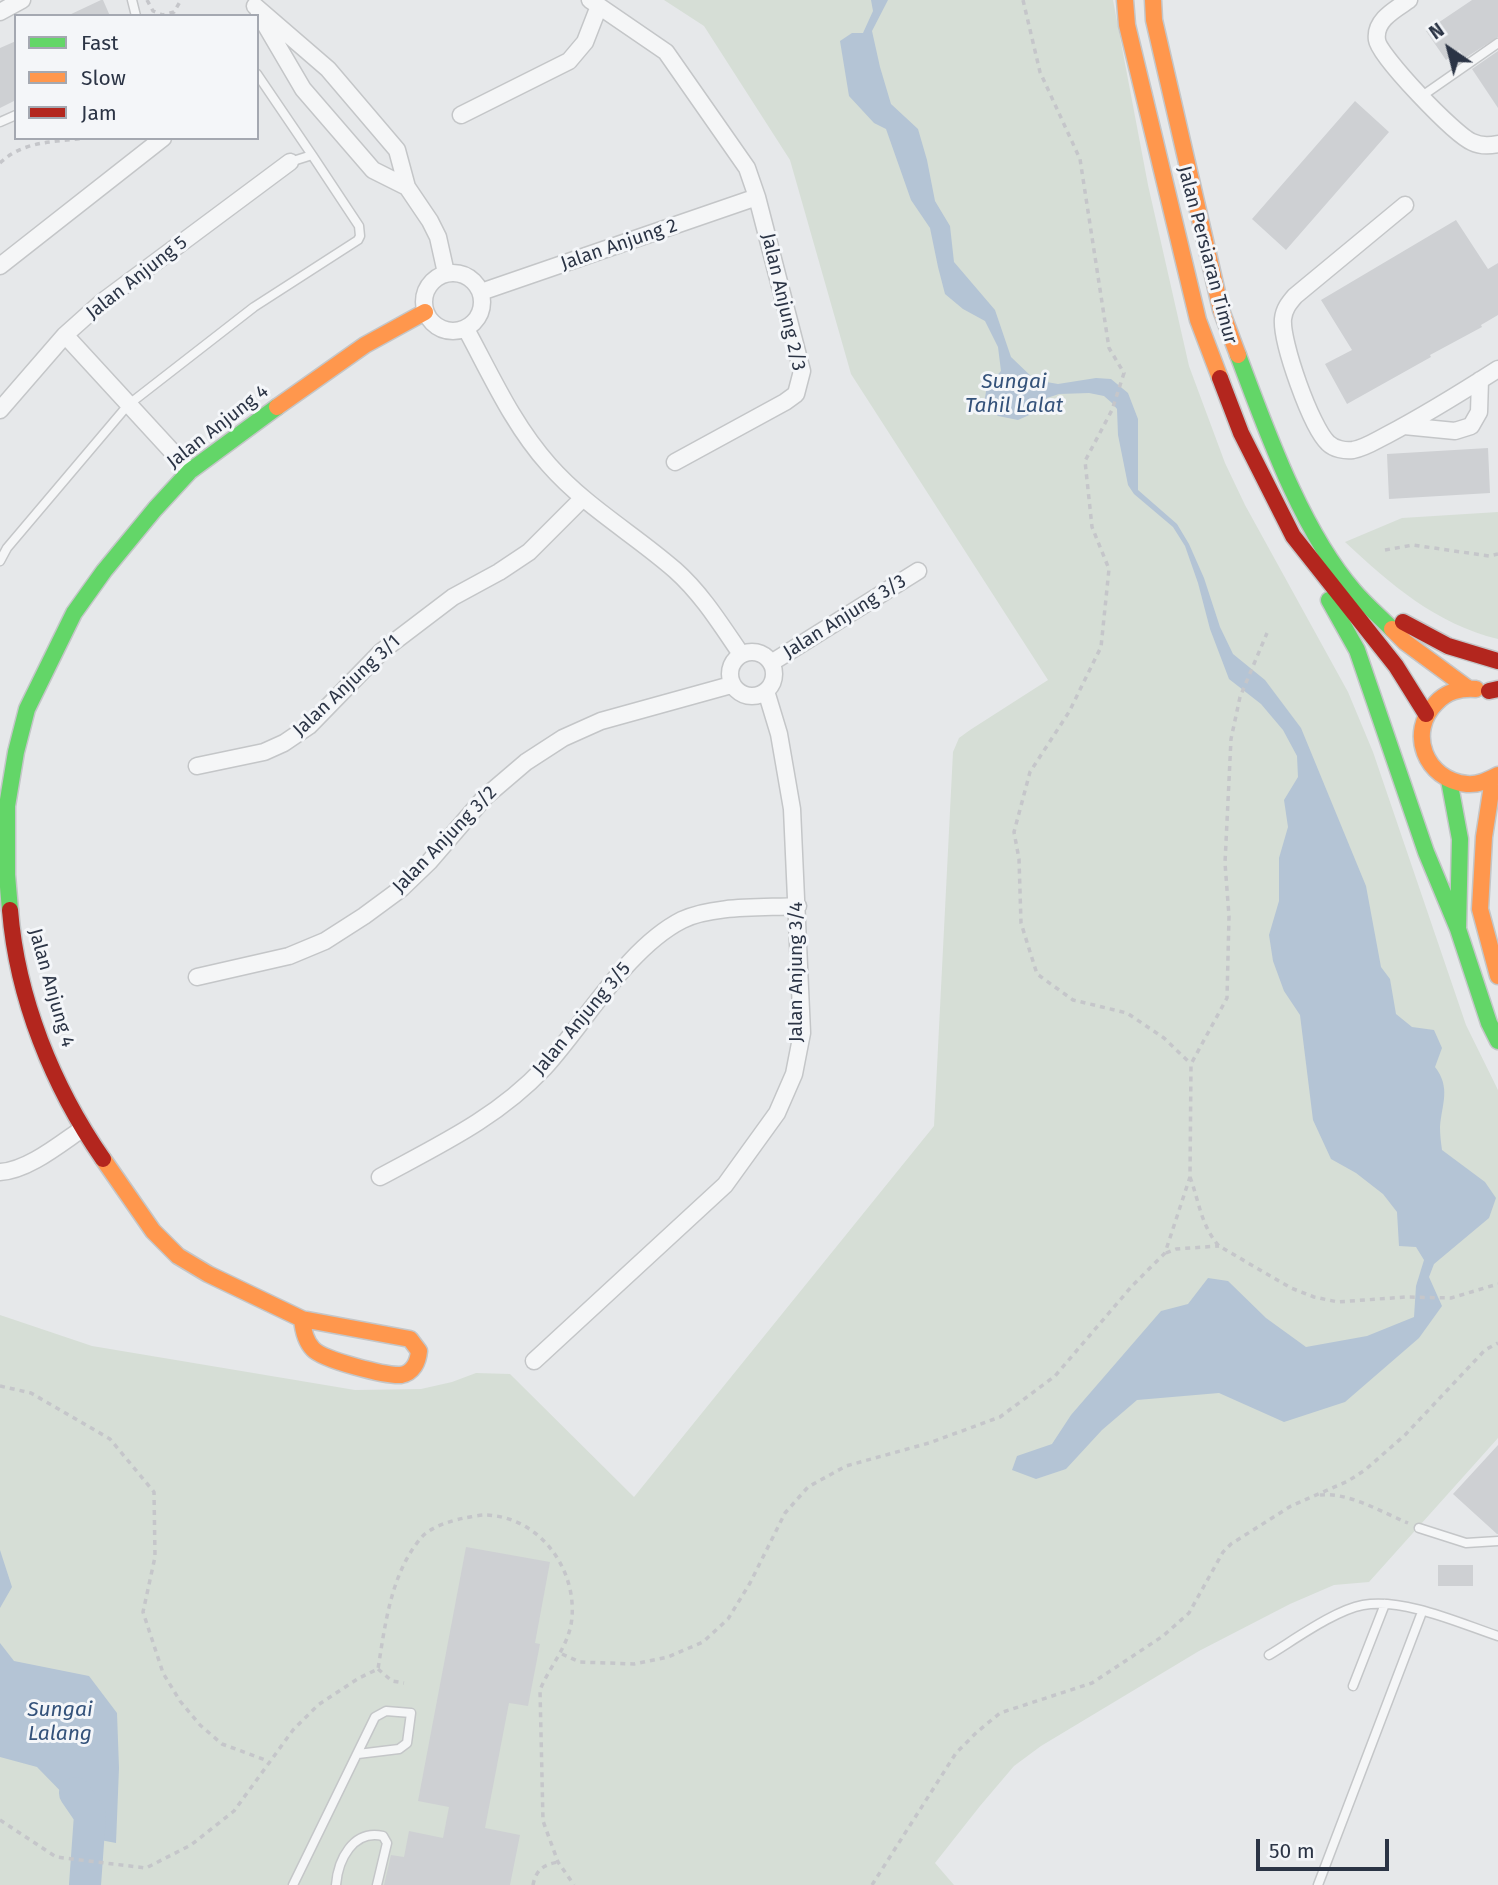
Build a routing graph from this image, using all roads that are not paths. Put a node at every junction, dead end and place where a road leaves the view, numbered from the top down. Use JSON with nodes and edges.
{"nodes":[{"id":1,"x":22,"y":0,"type":"edge"},
{"id":2,"x":1125,"y":0,"type":"edge"},
{"id":3,"x":1153,"y":0,"type":"edge"},
{"id":4,"x":1409,"y":0,"type":"edge"},
{"id":5,"x":0,"y":3,"type":"edge"},
{"id":6,"x":253,"y":3,"type":"edge"},
{"id":7,"x":595,"y":3,"type":"edge"},
{"id":8,"x":0,"y":12,"type":"edge"},
{"id":9,"x":1498,"y":43,"type":"edge"},
{"id":10,"x":259,"y":77,"type":"edge"},
{"id":11,"x":1422,"y":96,"type":"junction"},
{"id":12,"x":461,"y":115,"type":"dead end"},
{"id":13,"x":160,"y":140,"type":"edge"},
{"id":14,"x":1498,"y":144,"type":"edge"},
{"id":15,"x":312,"y":155,"type":"junction"},
{"id":16,"x":290,"y":162,"type":"joint"},
{"id":17,"x":407,"y":187,"type":"junction"},
{"id":18,"x":757,"y":197,"type":"junction"},
{"id":19,"x":1405,"y":205,"type":"dead end"},
{"id":20,"x":0,"y":266,"type":"edge"},
{"id":21,"x":446,"y":273,"type":"junction"},
{"id":22,"x":481,"y":292,"type":"junction"},
{"id":23,"x":425,"y":312,"type":"junction"},
{"id":24,"x":466,"y":328,"type":"junction"},
{"id":25,"x":65,"y":335,"type":"junction"},
{"id":26,"x":1498,"y":369,"type":"edge"},
{"id":27,"x":1480,"y":380,"type":"junction"},
{"id":28,"x":128,"y":405,"type":"junction"},
{"id":29,"x":0,"y":410,"type":"edge"},
{"id":30,"x":1404,"y":426,"type":"junction"},
{"id":31,"x":675,"y":462,"type":"dead end"},
{"id":32,"x":190,"y":471,"type":"junction"},
{"id":33,"x":582,"y":499,"type":"junction"},
{"id":34,"x":1293,"y":536,"type":"junction"},
{"id":35,"x":0,"y":561,"type":"edge"},
{"id":36,"x":918,"y":571,"type":"dead end"},
{"id":37,"x":1353,"y":590,"type":"junction"},
{"id":38,"x":741,"y":654,"type":"junction"},
{"id":39,"x":1498,"y":661,"type":"edge"},
{"id":40,"x":771,"y":663,"type":"junction"},
{"id":41,"x":731,"y":685,"type":"junction"},
{"id":42,"x":1466,"y":687,"type":"junction"},
{"id":43,"x":766,"y":691,"type":"junction"},
{"id":44,"x":1495,"y":692,"type":"edge"},
{"id":45,"x":1426,"y":714,"type":"junction"},
{"id":46,"x":197,"y":766,"type":"dead end"},
{"id":47,"x":1495,"y":777,"type":"edge"},
{"id":48,"x":1449,"y":780,"type":"junction"},
{"id":49,"x":1498,"y":874,"type":"edge"},
{"id":50,"x":798,"y":906,"type":"junction"},
{"id":51,"x":1484,"y":926,"type":"junction"},
{"id":52,"x":1458,"y":929,"type":"junction"},
{"id":53,"x":1498,"y":976,"type":"edge"},
{"id":54,"x":197,"y":977,"type":"dead end"},
{"id":55,"x":1498,"y":1041,"type":"edge"},
{"id":56,"x":82,"y":1129,"type":"junction"},
{"id":57,"x":0,"y":1172,"type":"edge"},
{"id":58,"x":380,"y":1177,"type":"dead end"},
{"id":59,"x":303,"y":1319,"type":"junction"},
{"id":60,"x":534,"y":1361,"type":"dead end"},
{"id":61,"x":1419,"y":1528,"type":"road end"},
{"id":62,"x":1498,"y":1541,"type":"edge"},
{"id":63,"x":1385,"y":1604,"type":"junction"},
{"id":64,"x":1422,"y":1612,"type":"junction"},
{"id":65,"x":1498,"y":1636,"type":"edge"},
{"id":66,"x":1269,"y":1655,"type":"dead end"},
{"id":67,"x":1353,"y":1686,"type":"dead end"},
{"id":68,"x":358,"y":1754,"type":"junction"},
{"id":69,"x":293,"y":1885,"type":"edge"},
{"id":70,"x":336,"y":1885,"type":"edge"},
{"id":71,"x":377,"y":1885,"type":"edge"},
{"id":72,"x":1318,"y":1885,"type":"edge"}],
"edges":[{"from":1,"to":5,"type":"street"},
{"from":1,"to":8,"type":"street"},
{"from":2,"to":34,"type":"street","name":"Jalan Persiaran Timur"},
{"from":3,"to":37,"type":"street","name":"Jalan Persiaran Timur"},
{"from":4,"to":11,"type":"street"},
{"from":6,"to":17,"type":"street"},
{"from":6,"to":17,"type":"street"},
{"from":7,"to":12,"type":"street"},
{"from":7,"to":18,"type":"street"},
{"from":9,"to":11,"type":"lane"},
{"from":10,"to":15,"type":"lane"},
{"from":11,"to":14,"type":"street"},
{"from":13,"to":20,"type":"street"},
{"from":15,"to":16,"type":"lane"},
{"from":15,"to":28,"type":"lane"},
{"from":16,"to":25,"type":"street","name":"Jalan Anjung 5"},
{"from":17,"to":21,"type":"street"},
{"from":18,"to":22,"type":"street","name":"Jalan Anjung 2"},
{"from":18,"to":31,"type":"street","name":"Jalan Anjung 2/3"},
{"from":19,"to":30,"type":"street"},
{"from":21,"to":22,"type":"street"},
{"from":21,"to":23,"type":"street"},
{"from":22,"to":24,"type":"street"},
{"from":23,"to":24,"type":"street"},
{"from":23,"to":32,"type":"street","name":"Jalan Anjung 4"},
{"from":24,"to":33,"type":"street"},
{"from":25,"to":28,"type":"street"},
{"from":25,"to":29,"type":"street","name":"Jalan Anjung 5"},
{"from":26,"to":27,"type":"street"},
{"from":27,"to":30,"type":"street"},
{"from":27,"to":30,"type":"street"},
{"from":28,"to":32,"type":"street"},
{"from":28,"to":35,"type":"lane"},
{"from":32,"to":56,"type":"street","name":"Jalan Anjung 4"},
{"from":33,"to":38,"type":"street"},
{"from":33,"to":46,"type":"street","name":"Jalan Anjung 3/1"},
{"from":34,"to":45,"type":"street","name":"Jalan Persiaran Timur"},
{"from":34,"to":52,"type":"street"},
{"from":36,"to":40,"type":"street","name":"Jalan Anjung 3/3"},
{"from":37,"to":39,"type":"street"},
{"from":37,"to":42,"type":"street","name":"Jalan Persiaran Timur"},
{"from":38,"to":40,"type":"street"},
{"from":38,"to":41,"type":"street"},
{"from":40,"to":43,"type":"street"},
{"from":41,"to":43,"type":"street"},
{"from":41,"to":54,"type":"street","name":"Jalan Anjung 3/2"},
{"from":42,"to":44,"type":"street"},
{"from":42,"to":45,"type":"street"},
{"from":43,"to":50,"type":"street","name":"Jalan Anjung 3/4"},
{"from":45,"to":48,"type":"street"},
{"from":47,"to":48,"type":"street"},
{"from":47,"to":51,"type":"street"},
{"from":48,"to":52,"type":"street"},
{"from":49,"to":51,"type":"street"},
{"from":50,"to":58,"type":"street","name":"Jalan Anjung 3/5"},
{"from":50,"to":60,"type":"street","name":"Jalan Anjung 3/4"},
{"from":51,"to":53,"type":"street"},
{"from":52,"to":55,"type":"street"},
{"from":56,"to":57,"type":"street"},
{"from":56,"to":59,"type":"street","name":"Jalan Anjung 4"},
{"from":59,"to":59,"type":"street","name":"Jalan Anjung 4"},
{"from":61,"to":62,"type":"lane"},
{"from":63,"to":64,"type":"lane"},
{"from":63,"to":66,"type":"lane"},
{"from":63,"to":67,"type":"lane"},
{"from":64,"to":65,"type":"lane"},
{"from":64,"to":72,"type":"lane"},
{"from":68,"to":68,"type":"lane"},
{"from":68,"to":69,"type":"lane"},
{"from":70,"to":71,"type":"lane"}]}
